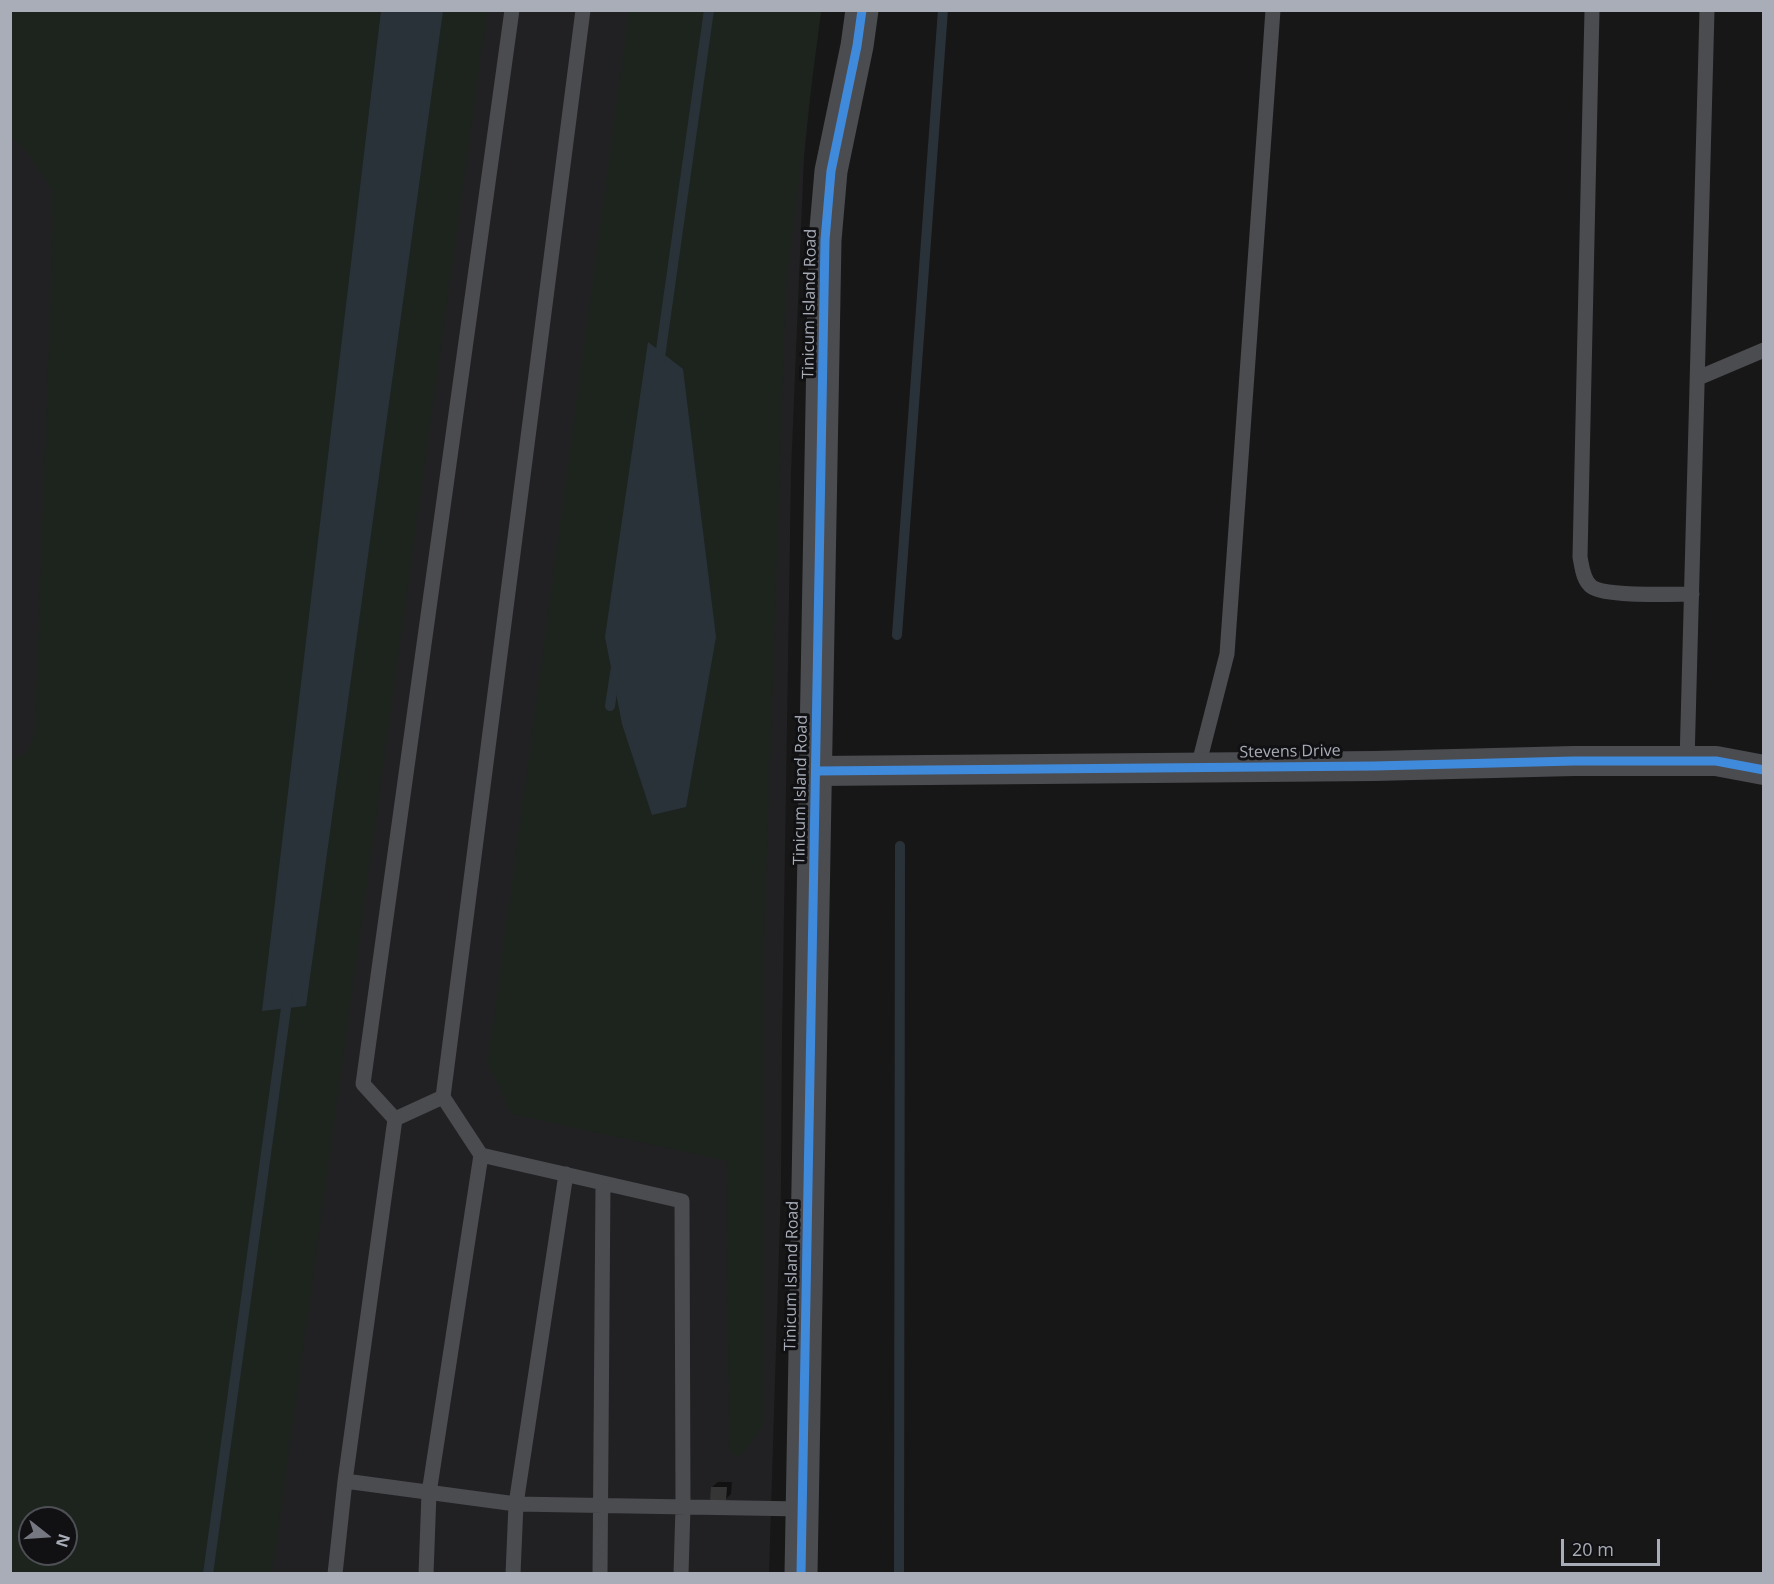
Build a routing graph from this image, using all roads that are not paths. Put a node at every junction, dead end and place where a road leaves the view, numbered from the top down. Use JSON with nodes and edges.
{"nodes":[{"id":1,"x":512,"y":10,"type":"edge"},
{"id":2,"x":583,"y":10,"type":"edge"},
{"id":3,"x":862,"y":10,"type":"edge"},
{"id":4,"x":1273,"y":10,"type":"edge"},
{"id":5,"x":1592,"y":10,"type":"edge"},
{"id":6,"x":1707,"y":10,"type":"edge"},
{"id":7,"x":1764,"y":350,"type":"edge"},
{"id":8,"x":1698,"y":378,"type":"junction"},
{"id":9,"x":1692,"y":594,"type":"junction"},
{"id":10,"x":1687,"y":762,"type":"junction"},
{"id":11,"x":1198,"y":768,"type":"junction"},
{"id":12,"x":1764,"y":770,"type":"edge"},
{"id":13,"x":817,"y":771,"type":"junction"},
{"id":14,"x":443,"y":1097,"type":"junction"},
{"id":15,"x":395,"y":1119,"type":"junction"},
{"id":16,"x":481,"y":1155,"type":"junction"},
{"id":17,"x":566,"y":1174,"type":"junction"},
{"id":18,"x":603,"y":1183,"type":"junction"},
{"id":19,"x":345,"y":1482,"type":"junction"},
{"id":20,"x":429,"y":1492,"type":"junction"},
{"id":21,"x":516,"y":1504,"type":"junction"},
{"id":22,"x":601,"y":1506,"type":"junction"},
{"id":23,"x":683,"y":1507,"type":"junction"},
{"id":24,"x":802,"y":1509,"type":"junction"},
{"id":25,"x":335,"y":1574,"type":"edge"},
{"id":26,"x":426,"y":1574,"type":"edge"},
{"id":27,"x":513,"y":1574,"type":"edge"},
{"id":28,"x":600,"y":1574,"type":"edge"},
{"id":29,"x":681,"y":1574,"type":"edge"},
{"id":30,"x":801,"y":1574,"type":"edge"}],
"edges":[{"from":1,"to":15,"type":"lane"},
{"from":2,"to":14,"type":"lane"},
{"from":3,"to":13,"type":"street","name":"Tinicum Island Road"},
{"from":4,"to":11,"type":"lane"},
{"from":5,"to":9,"type":"lane"},
{"from":6,"to":8,"type":"lane"},
{"from":7,"to":8,"type":"lane"},
{"from":8,"to":9,"type":"lane"},
{"from":9,"to":10,"type":"lane"},
{"from":10,"to":11,"type":"street","name":"Stevens Drive"},
{"from":10,"to":12,"type":"street","name":"Stevens Drive"},
{"from":11,"to":13,"type":"street","name":"Stevens Drive"},
{"from":13,"to":24,"type":"street","name":"Tinicum Island Road"},
{"from":14,"to":15,"type":"lane"},
{"from":14,"to":16,"type":"lane"},
{"from":15,"to":19,"type":"lane"},
{"from":16,"to":17,"type":"lane"},
{"from":16,"to":20,"type":"lane"},
{"from":17,"to":18,"type":"lane"},
{"from":17,"to":21,"type":"lane"},
{"from":18,"to":22,"type":"lane"},
{"from":18,"to":23,"type":"lane"},
{"from":19,"to":20,"type":"lane"},
{"from":19,"to":25,"type":"lane"},
{"from":20,"to":21,"type":"lane"},
{"from":20,"to":26,"type":"lane"},
{"from":21,"to":22,"type":"lane"},
{"from":21,"to":27,"type":"lane"},
{"from":22,"to":23,"type":"lane"},
{"from":22,"to":28,"type":"lane"},
{"from":23,"to":24,"type":"lane"},
{"from":23,"to":29,"type":"lane"},
{"from":24,"to":30,"type":"street","name":"Tinicum Island Road"}]}
